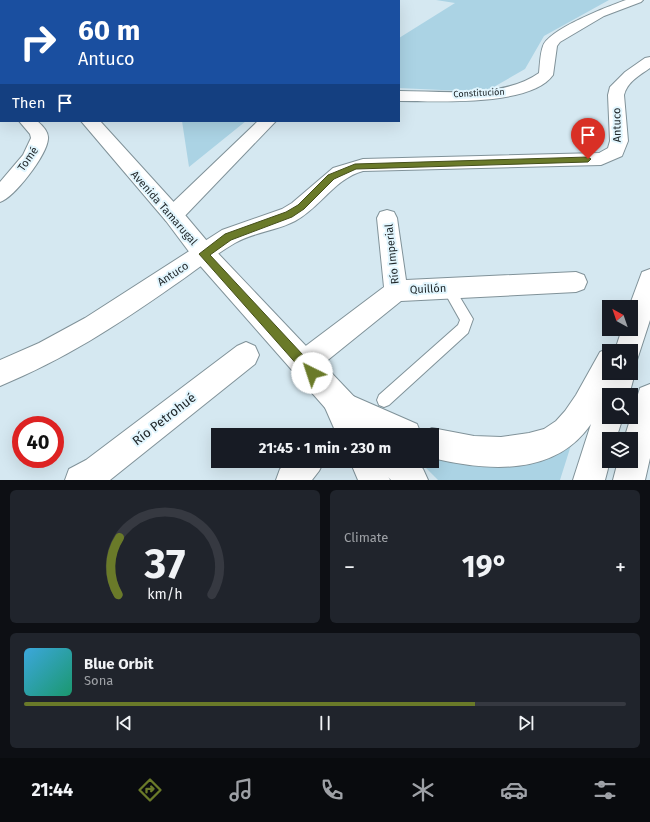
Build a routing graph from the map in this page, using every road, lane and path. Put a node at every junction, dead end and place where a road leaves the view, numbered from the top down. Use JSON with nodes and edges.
{"nodes":[{"id":1,"x":637,"y":0,"type":"edge"},
{"id":2,"x":650,"y":62,"type":"edge"},
{"id":3,"x":400,"y":96,"type":"edge"},
{"id":4,"x":28,"y":122,"type":"edge"},
{"id":5,"x":91,"y":122,"type":"edge"},
{"id":6,"x":267,"y":122,"type":"edge"},
{"id":7,"x":0,"y":195,"type":"edge"},
{"id":8,"x":173,"y":215,"type":"junction"},
{"id":9,"x":388,"y":218,"type":"dead end"},
{"id":10,"x":204,"y":254,"type":"junction"},
{"id":11,"x":576,"y":282,"type":"dead end"},
{"id":12,"x":649,"y":282,"type":"edge"},
{"id":13,"x":448,"y":288,"type":"junction"},
{"id":14,"x":396,"y":291,"type":"junction"},
{"id":15,"x":638,"y":304,"type":"edge"},
{"id":16,"x":630,"y":344,"type":"edge"},
{"id":17,"x":246,"y":355,"type":"dead end"},
{"id":18,"x":304,"y":363,"type":"junction"},
{"id":19,"x":0,"y":373,"type":"edge"},
{"id":20,"x":602,"y":374,"type":"edge"},
{"id":21,"x":650,"y":398,"type":"edge"},
{"id":22,"x":384,"y":400,"type":"dead end"},
{"id":23,"x":338,"y":402,"type":"junction"},
{"id":24,"x":606,"y":424,"type":"edge"},
{"id":25,"x":350,"y":428,"type":"edge"},
{"id":26,"x":362,"y":428,"type":"edge"},
{"id":27,"x":392,"y":428,"type":"edge"},
{"id":28,"x":439,"y":444,"type":"edge"},
{"id":29,"x":302,"y":468,"type":"edge"},
{"id":30,"x":368,"y":468,"type":"edge"},
{"id":31,"x":401,"y":468,"type":"edge"},
{"id":32,"x":80,"y":480,"type":"edge"},
{"id":33,"x":291,"y":480,"type":"edge"},
{"id":34,"x":374,"y":480,"type":"edge"},
{"id":35,"x":412,"y":480,"type":"edge"},
{"id":36,"x":589,"y":480,"type":"edge"},
{"id":37,"x":629,"y":480,"type":"edge"}],
"edges":[{"from":1,"to":3,"type":"street","name":"Constitución"},
{"from":2,"to":10,"type":"street","name":"Antuco"},
{"from":4,"to":7,"type":"street","name":"Tomé"},
{"from":5,"to":8,"type":"main road","name":"Avenida Tamarugal"},
{"from":6,"to":8,"type":"street"},
{"from":8,"to":10,"type":"main road","name":"Avenida Tamarugal"},
{"from":9,"to":14,"type":"street","name":"Río Imperial"},
{"from":10,"to":18,"type":"main road","name":"Avenida Tamarugal"},
{"from":10,"to":19,"type":"street","name":"Antuco"},
{"from":11,"to":13,"type":"street","name":"Quillón"},
{"from":12,"to":15,"type":"main road"},
{"from":12,"to":16,"type":"main road"},
{"from":13,"to":14,"type":"street","name":"Quillón"},
{"from":13,"to":22,"type":"lane"},
{"from":14,"to":18,"type":"street","name":"Quillón"},
{"from":17,"to":32,"type":"street","name":"Río Petrohué"},
{"from":18,"to":23,"type":"main road","name":"Avenida Tamarugal"},
{"from":20,"to":28,"type":"main road"},
{"from":21,"to":37,"type":"main road"},
{"from":23,"to":25,"type":"main road"},
{"from":23,"to":26,"type":"main road","name":"Avenida Tamarugal"},
{"from":23,"to":27,"type":"main road"},
{"from":24,"to":36,"type":"main road"},
{"from":29,"to":33,"type":"street"},
{"from":30,"to":34,"type":"main road"},
{"from":31,"to":35,"type":"main road"}]}
